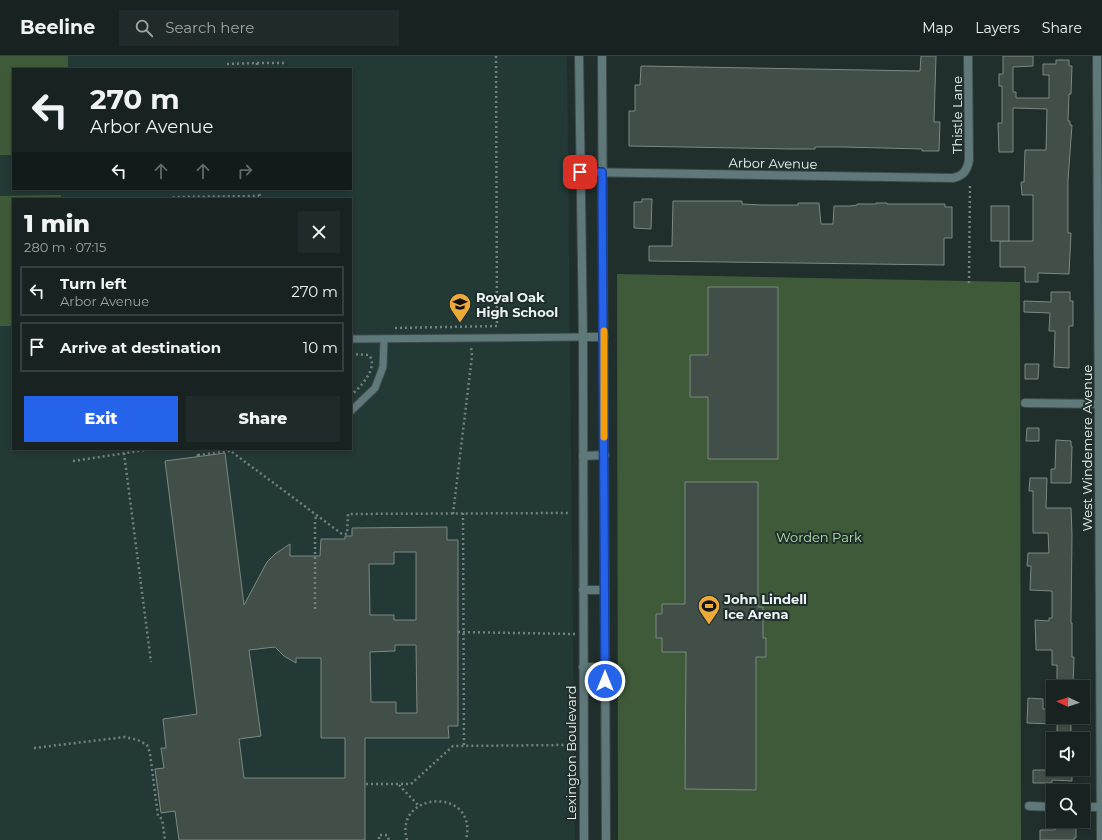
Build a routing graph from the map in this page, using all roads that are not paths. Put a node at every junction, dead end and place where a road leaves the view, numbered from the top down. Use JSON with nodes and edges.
{"nodes":[{"id":1,"x":579,"y":56,"type":"edge"},
{"id":2,"x":602,"y":56,"type":"edge"},
{"id":3,"x":968,"y":56,"type":"edge"},
{"id":4,"x":1097,"y":56,"type":"edge"},
{"id":5,"x":580,"y":172,"type":"junction"},
{"id":6,"x":602,"y":172,"type":"junction"},
{"id":7,"x":964,"y":173,"type":"joint"},
{"id":8,"x":583,"y":337,"type":"junction"},
{"id":9,"x":604,"y":337,"type":"junction"},
{"id":10,"x":352,"y":339,"type":"edge"},
{"id":11,"x":384,"y":339,"type":"junction"},
{"id":12,"x":1025,"y":403,"type":"dead end"},
{"id":13,"x":1101,"y":404,"type":"edge"},
{"id":14,"x":352,"y":410,"type":"edge"},
{"id":15,"x":583,"y":456,"type":"junction"},
{"id":16,"x":605,"y":456,"type":"junction"},
{"id":17,"x":583,"y":590,"type":"junction"},
{"id":18,"x":605,"y":590,"type":"junction"},
{"id":19,"x":583,"y":666,"type":"junction"},
{"id":20,"x":605,"y":667,"type":"junction"},
{"id":21,"x":1029,"y":806,"type":"dead end"},
{"id":22,"x":1046,"y":807,"type":"edge"},
{"id":23,"x":1090,"y":807,"type":"edge"},
{"id":24,"x":1101,"y":807,"type":"edge"},
{"id":25,"x":584,"y":840,"type":"edge"},
{"id":26,"x":606,"y":840,"type":"edge"},
{"id":27,"x":1101,"y":840,"type":"edge"}],
"edges":[{"from":1,"to":5,"type":"street","name":"Lexington Boulevard"},
{"from":2,"to":6,"type":"street"},
{"from":3,"to":7,"type":"street","name":"Thistle Lane"},
{"from":4,"to":13,"type":"street","name":"West Windemere Avenue"},
{"from":5,"to":6,"type":"street","name":"Arbor Avenue"},
{"from":5,"to":8,"type":"street","name":"Lexington Boulevard"},
{"from":6,"to":7,"type":"street","name":"Arbor Avenue"},
{"from":6,"to":9,"type":"street"},
{"from":8,"to":9,"type":"street"},
{"from":8,"to":11,"type":"lane"},
{"from":8,"to":15,"type":"street","name":"Lexington Boulevard"},
{"from":9,"to":16,"type":"street"},
{"from":10,"to":11,"type":"lane"},
{"from":11,"to":14,"type":"lane"},
{"from":12,"to":13,"type":"street"},
{"from":13,"to":24,"type":"street","name":"West Windemere Avenue"},
{"from":15,"to":16,"type":"street"},
{"from":15,"to":17,"type":"street","name":"Lexington Boulevard"},
{"from":16,"to":18,"type":"street"},
{"from":17,"to":18,"type":"street"},
{"from":17,"to":19,"type":"street","name":"Lexington Boulevard"},
{"from":18,"to":20,"type":"street"},
{"from":19,"to":20,"type":"street","name":"Lexington Boulevard"},
{"from":19,"to":25,"type":"street","name":"Lexington Boulevard"},
{"from":20,"to":26,"type":"street"},
{"from":21,"to":22,"type":"street"},
{"from":23,"to":24,"type":"street"},
{"from":24,"to":27,"type":"street","name":"West Windemere Avenue"}]}
